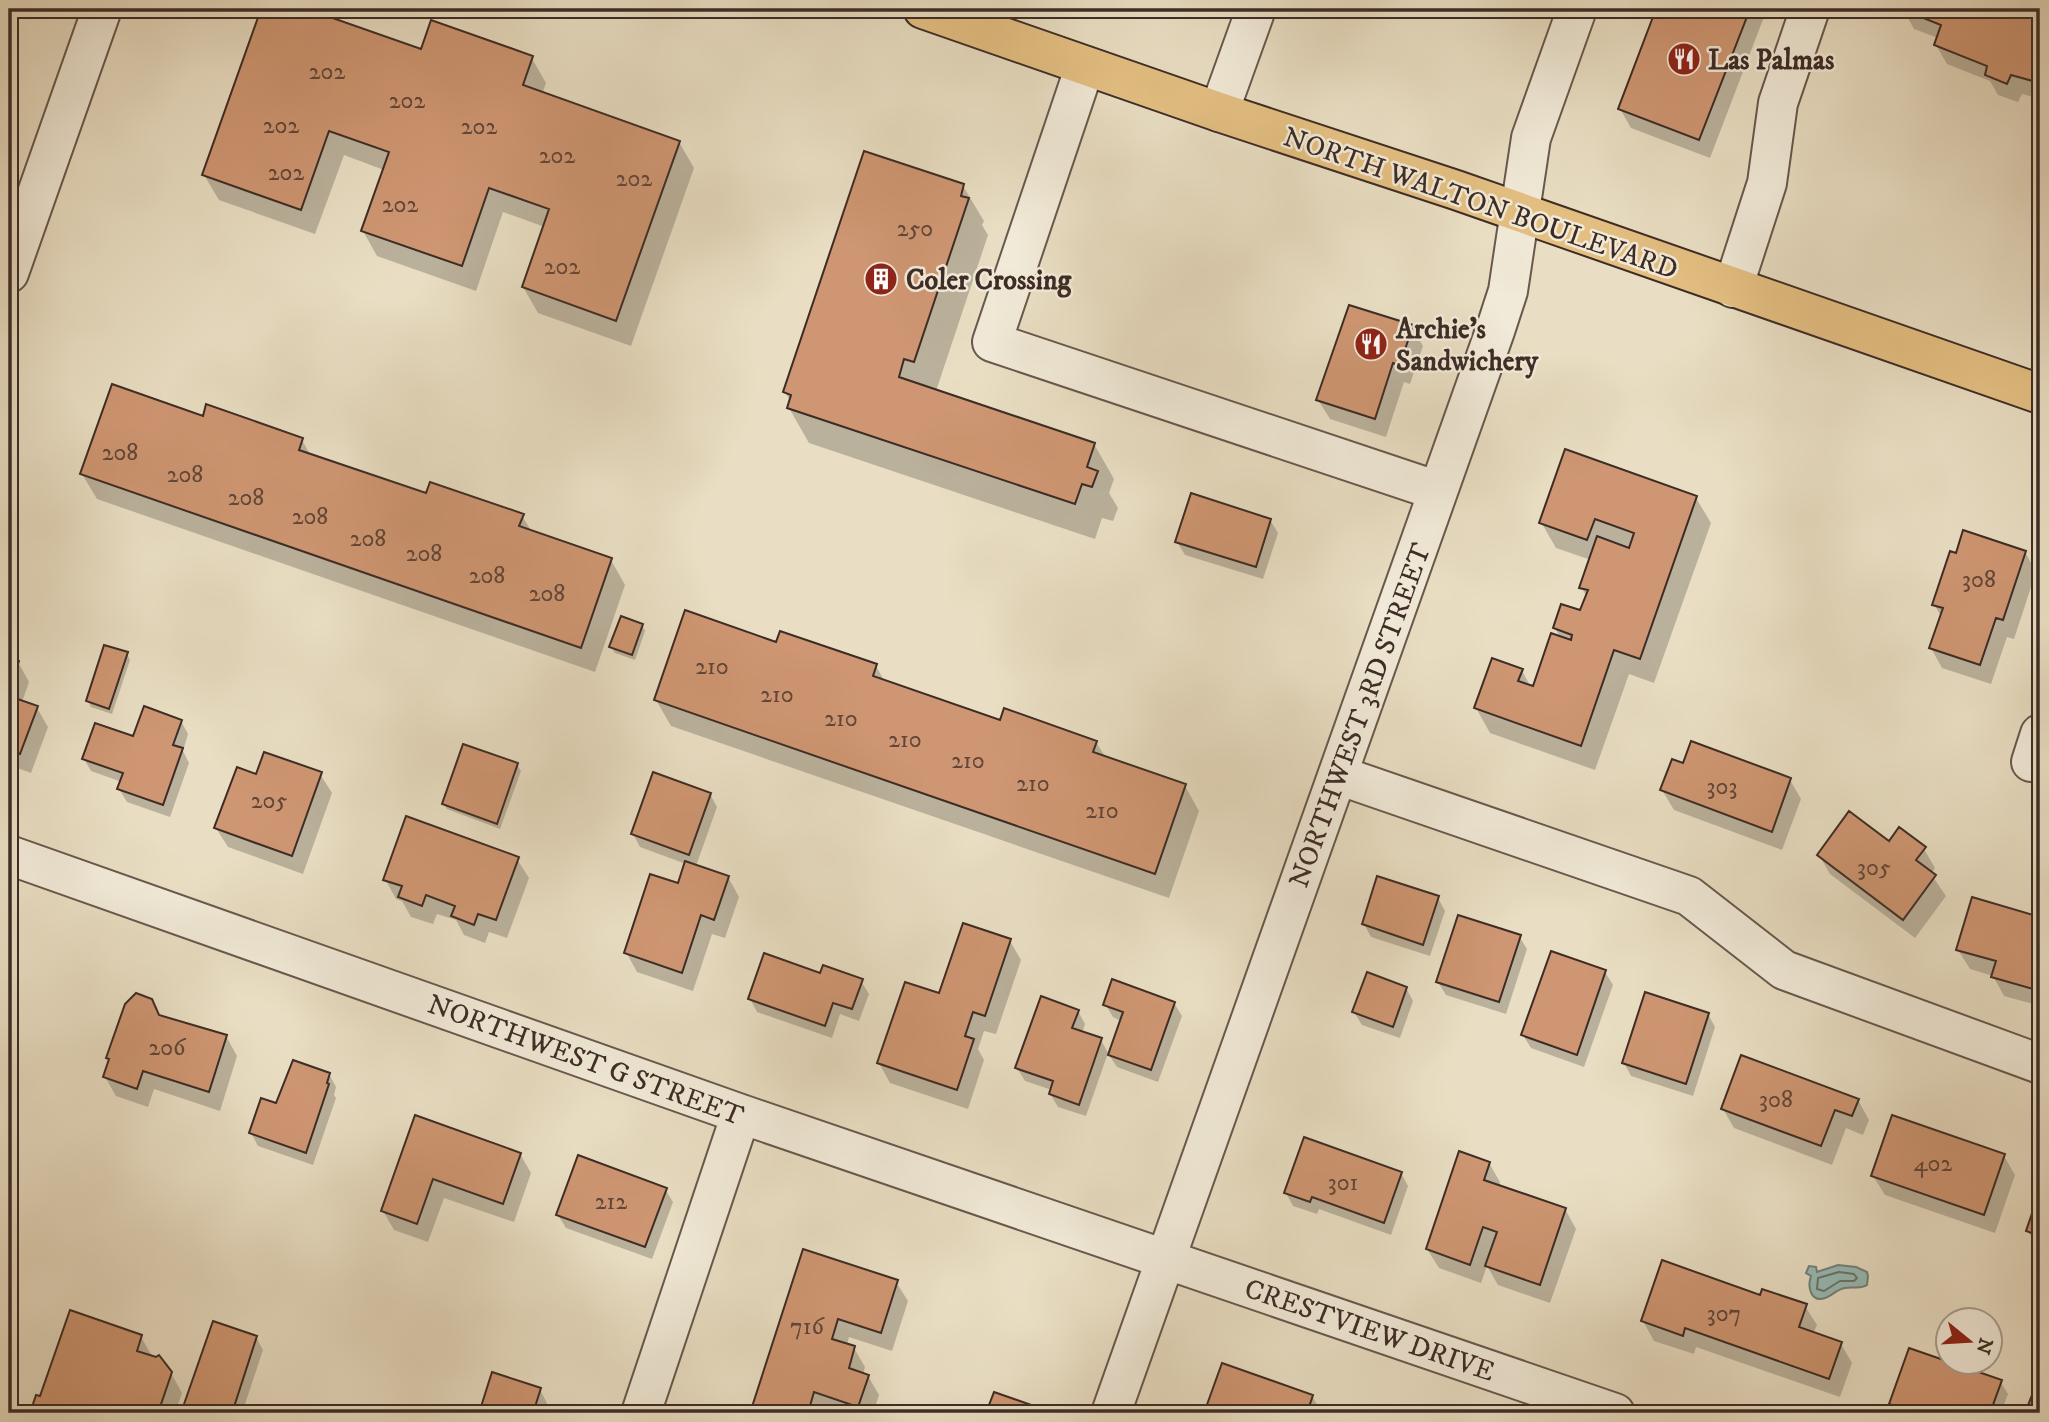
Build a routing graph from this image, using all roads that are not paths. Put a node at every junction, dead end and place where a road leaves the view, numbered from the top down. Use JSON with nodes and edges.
{"nodes":[{"id":1,"x":102,"y":9,"type":"edge"},
{"id":2,"x":1255,"y":9,"type":"edge"},
{"id":3,"x":1577,"y":9,"type":"edge"},
{"id":4,"x":1810,"y":9,"type":"edge"},
{"id":5,"x":932,"y":10,"type":"edge"},
{"id":6,"x":1085,"y":66,"type":"junction"},
{"id":7,"x":1219,"y":112,"type":"junction"},
{"id":8,"x":1520,"y":214,"type":"junction"},
{"id":9,"x":9,"y":273,"type":"edge"},
{"id":10,"x":1733,"y":288,"type":"junction"},
{"id":11,"x":2040,"y":394,"type":"edge"},
{"id":12,"x":1438,"y":491,"type":"junction"},
{"id":13,"x":1338,"y":775,"type":"junction"},
{"id":14,"x":9,"y":855,"type":"edge"},
{"id":15,"x":2040,"y":1064,"type":"edge"},
{"id":16,"x":741,"y":1114,"type":"junction"},
{"id":17,"x":1165,"y":1258,"type":"junction"},
{"id":18,"x":641,"y":1413,"type":"edge"},
{"id":19,"x":1111,"y":1413,"type":"edge"},
{"id":20,"x":1615,"y":1413,"type":"edge"}],
"edges":[{"from":1,"to":9,"type":"street"},
{"from":2,"to":7,"type":"street"},
{"from":3,"to":8,"type":"street","name":"NORTHWEST 3RD STREET"},
{"from":4,"to":10,"type":"street"},
{"from":5,"to":6,"type":"main road","name":"NORTH WALTON BOULEVARD"},
{"from":6,"to":7,"type":"main road","name":"NORTH WALTON BOULEVARD"},
{"from":6,"to":12,"type":"street"},
{"from":7,"to":8,"type":"main road","name":"NORTH WALTON BOULEVARD"},
{"from":8,"to":10,"type":"main road","name":"NORTH WALTON BOULEVARD"},
{"from":8,"to":12,"type":"street","name":"NORTHWEST 3RD STREET"},
{"from":10,"to":11,"type":"main road","name":"NORTH WALTON BOULEVARD"},
{"from":12,"to":13,"type":"street","name":"NORTHWEST 3RD STREET"},
{"from":13,"to":15,"type":"street"},
{"from":13,"to":17,"type":"street","name":"NORTHWEST 3RD STREET"},
{"from":14,"to":16,"type":"street","name":"NORTHWEST G STREET"},
{"from":16,"to":17,"type":"street","name":"NORTHWEST G STREET"},
{"from":16,"to":18,"type":"street"},
{"from":17,"to":19,"type":"street","name":"NORTHWEST 3RD STREET"},
{"from":17,"to":20,"type":"street","name":"CRESTVIEW DRIVE"}]}
